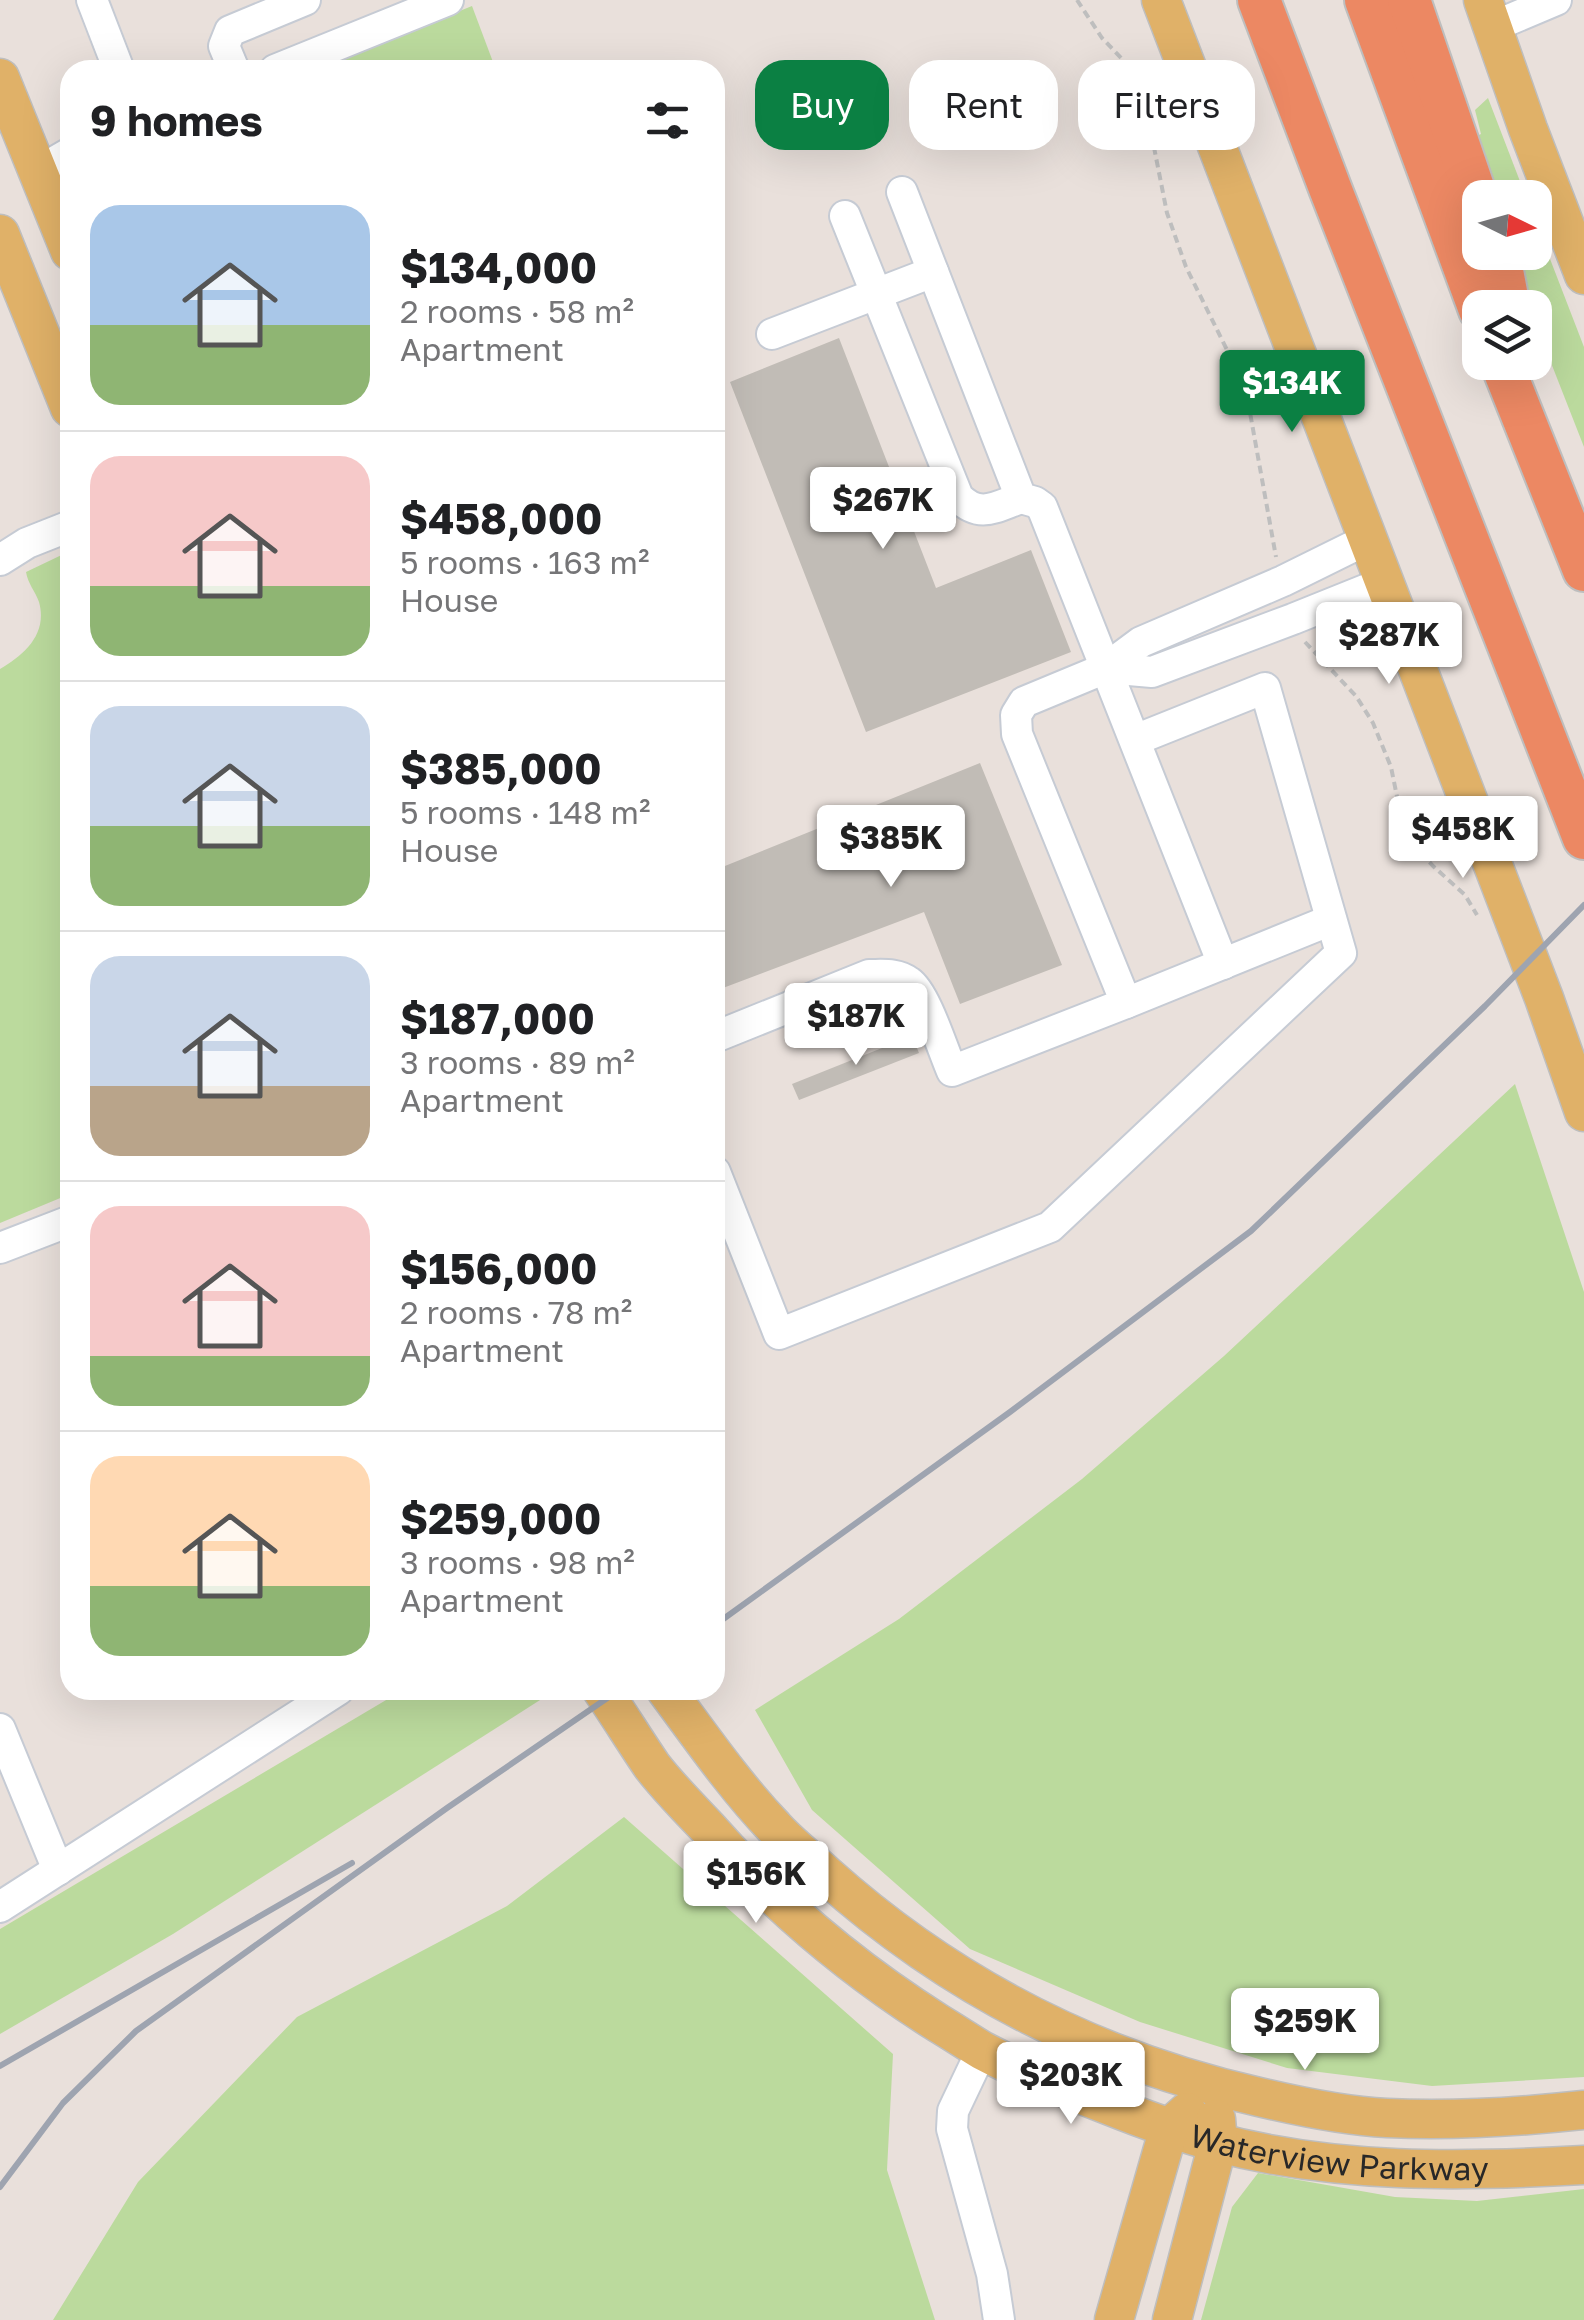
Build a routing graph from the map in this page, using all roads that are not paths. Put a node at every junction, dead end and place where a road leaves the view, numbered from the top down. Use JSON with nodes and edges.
{"nodes":[{"id":1,"x":92,"y":0,"type":"edge"},
{"id":2,"x":305,"y":0,"type":"edge"},
{"id":3,"x":448,"y":0,"type":"edge"},
{"id":4,"x":1161,"y":0,"type":"edge"},
{"id":5,"x":1232,"y":0,"type":"edge"},
{"id":6,"x":1259,"y":0,"type":"edge"},
{"id":7,"x":1366,"y":0,"type":"edge"},
{"id":8,"x":1408,"y":0,"type":"edge"},
{"id":9,"x":1556,"y":0,"type":"edge"},
{"id":10,"x":399,"y":9,"type":"edge"},
{"id":11,"x":1487,"y":13,"type":"edge"},
{"id":12,"x":116,"y":60,"type":"edge"},
{"id":13,"x":230,"y":60,"type":"edge"},
{"id":14,"x":294,"y":60,"type":"edge"},
{"id":15,"x":0,"y":78,"type":"edge"},
{"id":16,"x":1290,"y":84,"type":"junction"},
{"id":17,"x":54,"y":162,"type":"edge"},
{"id":18,"x":1470,"y":180,"type":"edge"},
{"id":19,"x":902,"y":192,"type":"dead end"},
{"id":20,"x":60,"y":195,"type":"edge"},
{"id":21,"x":845,"y":216,"type":"dead end"},
{"id":22,"x":0,"y":234,"type":"edge"},
{"id":23,"x":933,"y":272,"type":"junction"},
{"id":24,"x":1584,"y":275,"type":"edge"},
{"id":25,"x":1473,"y":290,"type":"edge"},
{"id":26,"x":876,"y":292,"type":"junction"},
{"id":27,"x":772,"y":334,"type":"dead end"},
{"id":28,"x":1509,"y":380,"type":"edge"},
{"id":29,"x":1521,"y":380,"type":"edge"},
{"id":30,"x":60,"y":383,"type":"edge"},
{"id":31,"x":1531,"y":436,"type":"junction"},
{"id":32,"x":1021,"y":498,"type":"junction"},
{"id":33,"x":60,"y":530,"type":"edge"},
{"id":34,"x":1368,"y":539,"type":"junction"},
{"id":35,"x":0,"y":558,"type":"edge"},
{"id":36,"x":1584,"y":570,"type":"edge"},
{"id":37,"x":1384,"y":582,"type":"junction"},
{"id":38,"x":1106,"y":668,"type":"junction"},
{"id":39,"x":1135,"y":740,"type":"junction"},
{"id":40,"x":1584,"y":838,"type":"edge"},
{"id":41,"x":1331,"y":920,"type":"junction"},
{"id":42,"x":1223,"y":964,"type":"junction"},
{"id":43,"x":1126,"y":1003,"type":"junction"},
{"id":44,"x":725,"y":1033,"type":"edge"},
{"id":45,"x":1584,"y":1112,"type":"edge"},
{"id":46,"x":725,"y":1197,"type":"edge"},
{"id":47,"x":60,"y":1224,"type":"edge"},
{"id":48,"x":0,"y":1248,"type":"edge"},
{"id":49,"x":322,"y":1700,"type":"edge"},
{"id":50,"x":609,"y":1700,"type":"edge"},
{"id":51,"x":673,"y":1700,"type":"edge"},
{"id":52,"x":0,"y":1729,"type":"edge"},
{"id":53,"x":58,"y":1870,"type":"junction"},
{"id":54,"x":0,"y":1908,"type":"edge"},
{"id":55,"x":982,"y":2050,"type":"junction"},
{"id":56,"x":1215,"y":2087,"type":"junction"},
{"id":57,"x":1584,"y":2110,"type":"edge"},
{"id":58,"x":1169,"y":2128,"type":"junction"},
{"id":59,"x":1218,"y":2143,"type":"junction"},
{"id":60,"x":1584,"y":2165,"type":"edge"},
{"id":61,"x":999,"y":2320,"type":"edge"},
{"id":62,"x":1114,"y":2320,"type":"edge"},
{"id":63,"x":1172,"y":2320,"type":"edge"}],
"edges":[{"from":1,"to":12,"type":"street"},
{"from":2,"to":13,"type":"street"},
{"from":3,"to":10,"type":"street"},
{"from":4,"to":34,"type":"main road"},
{"from":5,"to":16,"type":"highway"},
{"from":6,"to":16,"type":"highway"},
{"from":7,"to":25,"type":"highway"},
{"from":8,"to":18,"type":"highway"},
{"from":9,"to":11,"type":"street"},
{"from":10,"to":14,"type":"street"},
{"from":11,"to":24,"type":"main road"},
{"from":15,"to":17,"type":"main road"},
{"from":16,"to":40,"type":"highway"},
{"from":17,"to":20,"type":"main road"},
{"from":19,"to":23,"type":"street"},
{"from":21,"to":26,"type":"street"},
{"from":22,"to":30,"type":"main road"},
{"from":23,"to":26,"type":"street"},
{"from":23,"to":32,"type":"street"},
{"from":26,"to":27,"type":"street"},
{"from":26,"to":32,"type":"street"},
{"from":28,"to":31,"type":"highway"},
{"from":29,"to":31,"type":"highway"},
{"from":31,"to":36,"type":"highway"},
{"from":32,"to":38,"type":"street"},
{"from":33,"to":35,"type":"street"},
{"from":34,"to":37,"type":"main road"},
{"from":34,"to":38,"type":"street"},
{"from":37,"to":38,"type":"street"},
{"from":37,"to":45,"type":"main road"},
{"from":38,"to":39,"type":"street"},
{"from":38,"to":43,"type":"street"},
{"from":39,"to":41,"type":"street"},
{"from":39,"to":42,"type":"street"},
{"from":41,"to":42,"type":"street"},
{"from":41,"to":46,"type":"street"},
{"from":42,"to":43,"type":"street"},
{"from":43,"to":44,"type":"street"},
{"from":47,"to":48,"type":"street"},
{"from":49,"to":53,"type":"street"},
{"from":50,"to":55,"type":"main road","name":"Waterview Parkway"},
{"from":51,"to":56,"type":"main road","name":"Waterview Parkway"},
{"from":52,"to":53,"type":"street"},
{"from":53,"to":54,"type":"street"},
{"from":55,"to":58,"type":"main road","name":"Waterview Parkway"},
{"from":55,"to":61,"type":"street"},
{"from":56,"to":57,"type":"main road","name":"Waterview Parkway"},
{"from":56,"to":58,"type":"main road"},
{"from":56,"to":59,"type":"main road"},
{"from":58,"to":59,"type":"main road","name":"Waterview Parkway"},
{"from":58,"to":62,"type":"main road"},
{"from":59,"to":60,"type":"main road","name":"Waterview Parkway"},
{"from":59,"to":63,"type":"main road"}]}
